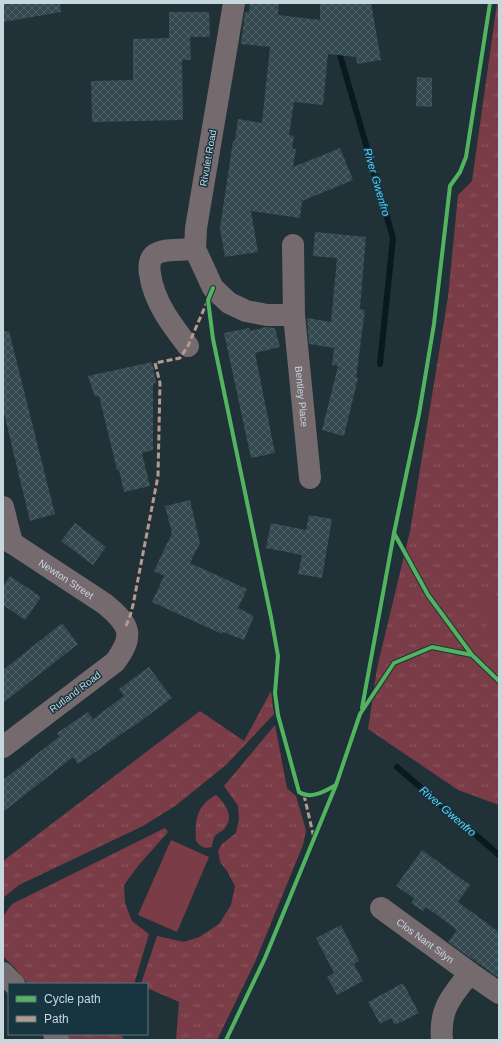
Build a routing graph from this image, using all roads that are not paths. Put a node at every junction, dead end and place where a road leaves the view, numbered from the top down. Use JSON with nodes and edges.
{"nodes":[{"id":1,"x":234,"y":3,"type":"edge"},
{"id":2,"x":294,"y":245,"type":"dead end"},
{"id":3,"x":195,"y":249,"type":"junction"},
{"id":4,"x":294,"y":315,"type":"junction"},
{"id":5,"x":188,"y":346,"type":"dead end"},
{"id":6,"x":310,"y":478,"type":"dead end"},
{"id":7,"x":3,"y":507,"type":"edge"},
{"id":8,"x":7,"y":540,"type":"edge"},
{"id":9,"x":126,"y":626,"type":"joint"},
{"id":10,"x":3,"y":747,"type":"edge"},
{"id":11,"x":381,"y":908,"type":"dead end"},
{"id":12,"x":3,"y":973,"type":"edge"},
{"id":13,"x":470,"y":973,"type":"junction"},
{"id":14,"x":13,"y":983,"type":"edge"},
{"id":15,"x":499,"y":993,"type":"edge"},
{"id":16,"x":442,"y":1040,"type":"edge"}],
"edges":[{"from":1,"to":3,"type":"street","name":"Rivulet Road"},
{"from":2,"to":4,"type":"street","name":"Bentley Place"},
{"from":3,"to":4,"type":"street","name":"Rivulet Road"},
{"from":3,"to":5,"type":"street"},
{"from":4,"to":6,"type":"street","name":"Bentley Place"},
{"from":7,"to":8,"type":"street"},
{"from":8,"to":9,"type":"street","name":"Newton Street"},
{"from":9,"to":10,"type":"street","name":"Rutland Road"},
{"from":11,"to":13,"type":"street","name":"Clos Nant Silyn"},
{"from":12,"to":14,"type":"street"},
{"from":13,"to":15,"type":"street","name":"Clos Nant Silyn"},
{"from":13,"to":16,"type":"street"}]}
